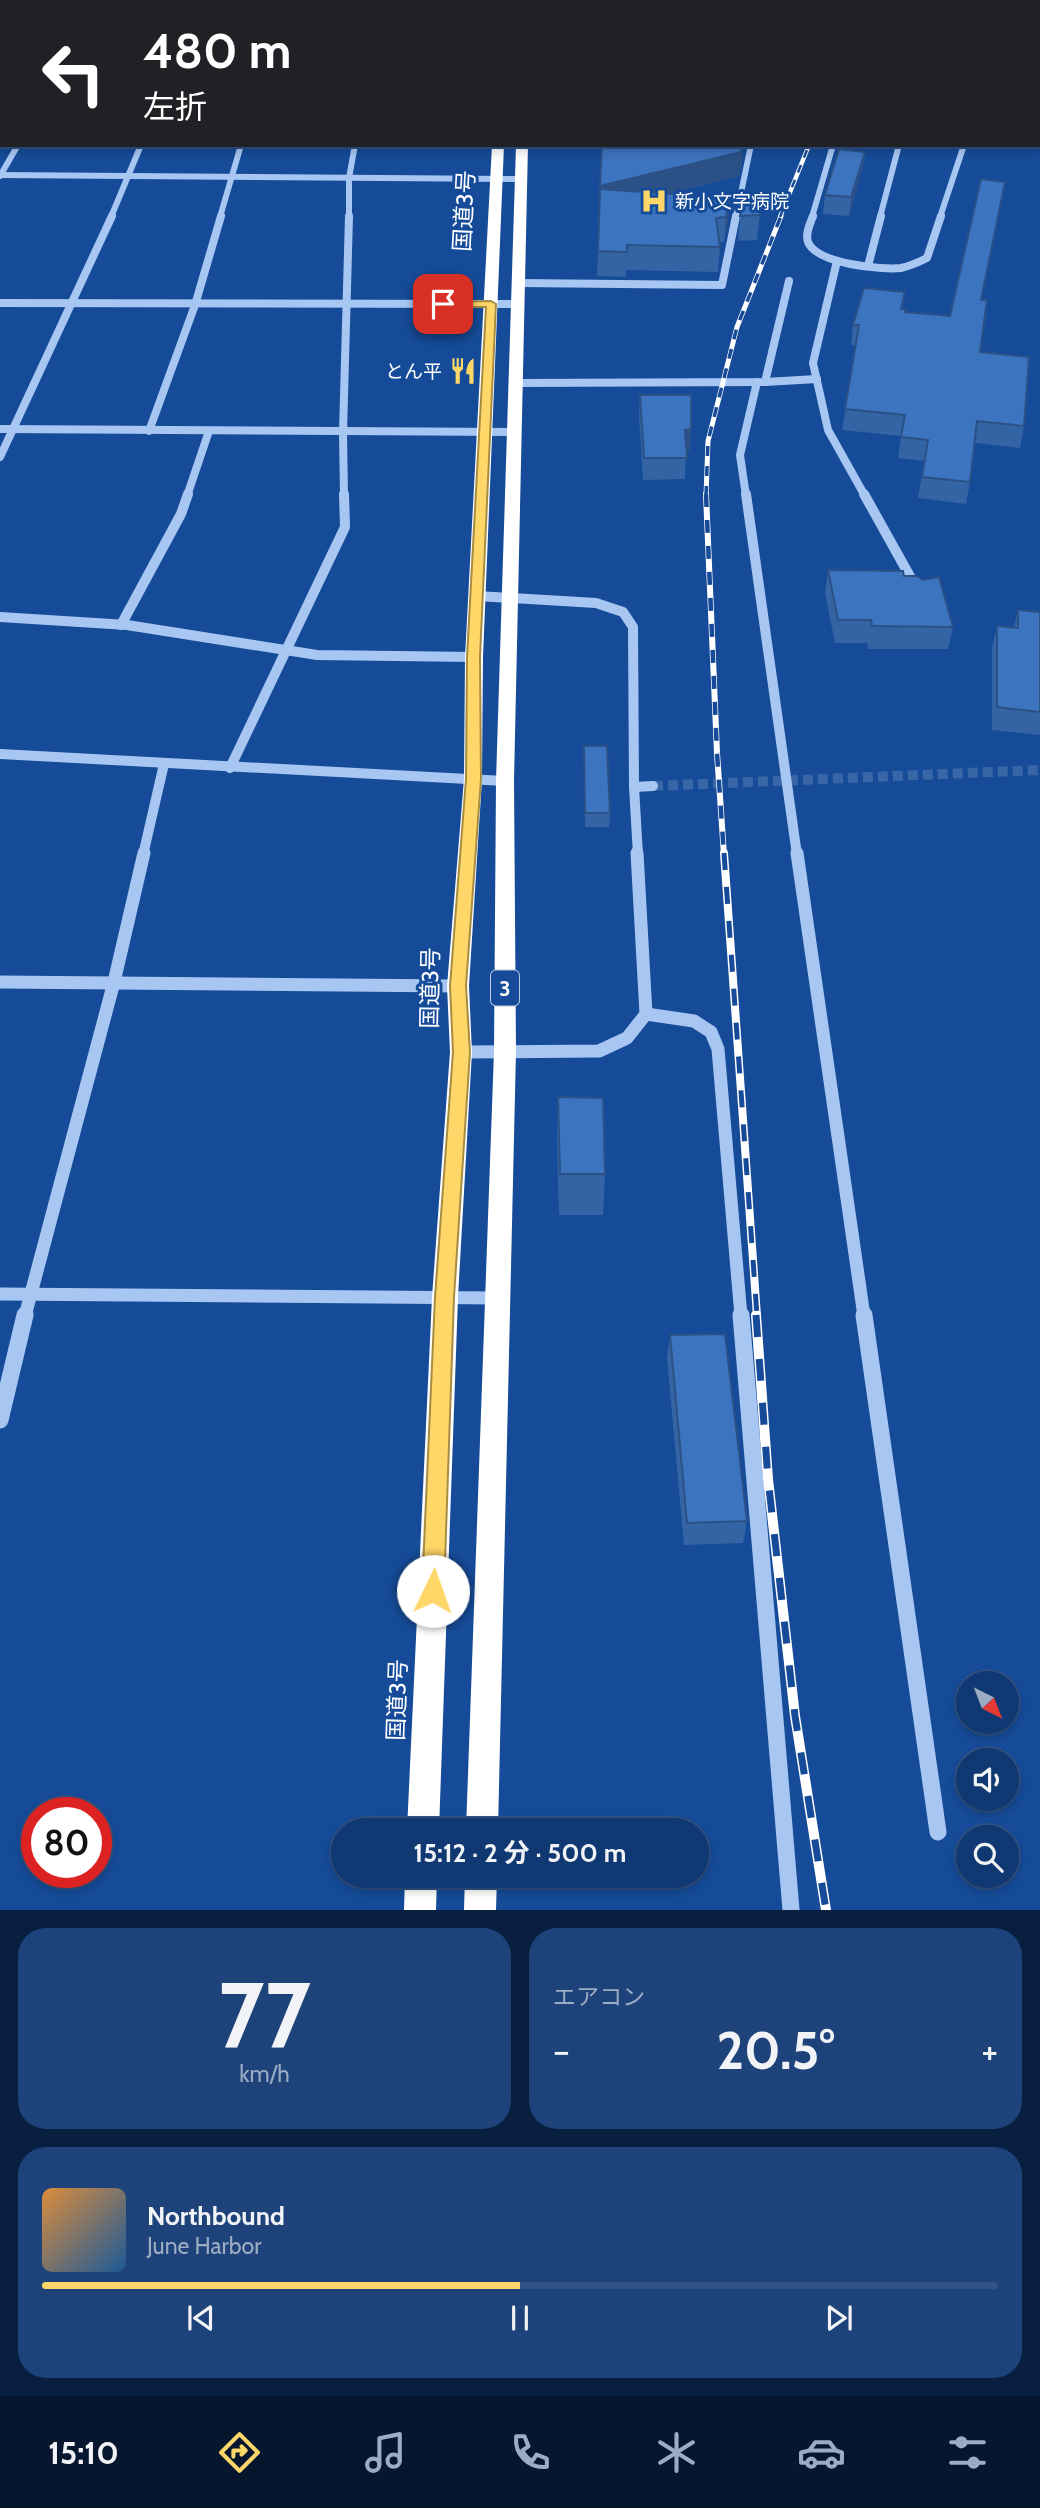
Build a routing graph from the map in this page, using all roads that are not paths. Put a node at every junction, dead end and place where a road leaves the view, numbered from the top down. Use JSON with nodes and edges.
{"nodes":[{"id":1,"x":17,"y":147,"type":"edge"},
{"id":2,"x":140,"y":147,"type":"edge"},
{"id":3,"x":240,"y":147,"type":"edge"},
{"id":4,"x":355,"y":147,"type":"edge"},
{"id":5,"x":498,"y":147,"type":"edge"},
{"id":6,"x":522,"y":147,"type":"edge"},
{"id":7,"x":751,"y":147,"type":"edge"},
{"id":8,"x":832,"y":147,"type":"edge"},
{"id":9,"x":898,"y":147,"type":"edge"},
{"id":10,"x":963,"y":147,"type":"edge"},
{"id":11,"x":0,"y":175,"type":"edge"},
{"id":12,"x":130,"y":177,"type":"junction"},
{"id":13,"x":231,"y":178,"type":"junction"},
{"id":14,"x":349,"y":178,"type":"junction"},
{"id":15,"x":496,"y":178,"type":"junction"},
{"id":16,"x":521,"y":179,"type":"junction"},
{"id":17,"x":837,"y":261,"type":"junction"},
{"id":18,"x":868,"y":266,"type":"junction"},
{"id":19,"x":789,"y":281,"type":"dead end"},
{"id":20,"x":518,"y":294,"type":"junction"},
{"id":21,"x":0,"y":303,"type":"edge"},
{"id":22,"x":70,"y":304,"type":"junction"},
{"id":23,"x":491,"y":304,"type":"junction"},
{"id":24,"x":195,"y":305,"type":"junction"},
{"id":25,"x":348,"y":305,"type":"junction"},
{"id":26,"x":817,"y":379,"type":"junction"},
{"id":27,"x":762,"y":382,"type":"junction"},
{"id":28,"x":517,"y":383,"type":"junction"},
{"id":29,"x":0,"y":429,"type":"edge"},
{"id":30,"x":14,"y":430,"type":"junction"},
{"id":31,"x":149,"y":430,"type":"junction"},
{"id":32,"x":209,"y":431,"type":"junction"},
{"id":33,"x":516,"y":432,"type":"junction"},
{"id":34,"x":343,"y":433,"type":"junction"},
{"id":35,"x":485,"y":433,"type":"junction"},
{"id":36,"x":0,"y":457,"type":"edge"},
{"id":37,"x":920,"y":595,"type":"edge"},
{"id":38,"x":477,"y":596,"type":"junction"},
{"id":39,"x":512,"y":596,"type":"junction"},
{"id":40,"x":0,"y":617,"type":"edge"},
{"id":41,"x":121,"y":625,"type":"junction"},
{"id":42,"x":285,"y":652,"type":"junction"},
{"id":43,"x":474,"y":657,"type":"junction"},
{"id":44,"x":0,"y":754,"type":"edge"},
{"id":45,"x":164,"y":764,"type":"junction"},
{"id":46,"x":230,"y":768,"type":"junction"},
{"id":47,"x":473,"y":779,"type":"junction"},
{"id":48,"x":506,"y":781,"type":"junction"},
{"id":49,"x":653,"y":786,"type":"tunnel mouth"},
{"id":50,"x":634,"y":788,"type":"junction"},
{"id":51,"x":0,"y":982,"type":"edge"},
{"id":52,"x":114,"y":982,"type":"junction"},
{"id":53,"x":458,"y":986,"type":"junction"},
{"id":54,"x":646,"y":1014,"type":"junction"},
{"id":55,"x":505,"y":1051,"type":"junction"},
{"id":56,"x":461,"y":1052,"type":"junction"},
{"id":57,"x":0,"y":1294,"type":"edge"},
{"id":58,"x":30,"y":1295,"type":"junction"},
{"id":59,"x":445,"y":1297,"type":"junction"},
{"id":60,"x":498,"y":1298,"type":"junction"},
{"id":61,"x":0,"y":1420,"type":"edge"},
{"id":62,"x":423,"y":1818,"type":"edge"},
{"id":63,"x":482,"y":1818,"type":"edge"},
{"id":64,"x":938,"y":1832,"type":"dead end"},
{"id":65,"x":420,"y":1888,"type":"edge"},
{"id":66,"x":481,"y":1888,"type":"edge"},
{"id":67,"x":419,"y":1909,"type":"edge"},
{"id":68,"x":480,"y":1909,"type":"edge"},
{"id":69,"x":791,"y":1909,"type":"edge"}],
"edges":[{"from":1,"to":11,"type":"street"},
{"from":2,"to":12,"type":"street"},
{"from":3,"to":13,"type":"street"},
{"from":4,"to":14,"type":"street"},
{"from":5,"to":15,"type":"highway","name":"国道3号","number":"3"},
{"from":6,"to":16,"type":"highway","number":"3"},
{"from":7,"to":20,"type":"street"},
{"from":8,"to":17,"type":"street"},
{"from":9,"to":18,"type":"street"},
{"from":10,"to":18,"type":"street"},
{"from":11,"to":12,"type":"street"},
{"from":12,"to":13,"type":"street"},
{"from":12,"to":22,"type":"street"},
{"from":13,"to":14,"type":"street"},
{"from":13,"to":24,"type":"street"},
{"from":14,"to":15,"type":"street"},
{"from":14,"to":25,"type":"street"},
{"from":15,"to":16,"type":"street"},
{"from":15,"to":23,"type":"highway","name":"国道3号","number":"3"},
{"from":16,"to":20,"type":"highway","number":"3"},
{"from":17,"to":18,"type":"street"},
{"from":17,"to":26,"type":"street"},
{"from":19,"to":27,"type":"street"},
{"from":20,"to":23,"type":"street"},
{"from":20,"to":28,"type":"highway","number":"3"},
{"from":21,"to":22,"type":"street"},
{"from":22,"to":24,"type":"street"},
{"from":22,"to":30,"type":"street"},
{"from":23,"to":25,"type":"street"},
{"from":23,"to":35,"type":"highway","name":"国道3号","number":"3"},
{"from":24,"to":25,"type":"street"},
{"from":24,"to":31,"type":"street"},
{"from":25,"to":34,"type":"street"},
{"from":26,"to":27,"type":"street"},
{"from":26,"to":37,"type":"street"},
{"from":27,"to":28,"type":"street"},
{"from":27,"to":64,"type":"street"},
{"from":28,"to":33,"type":"highway","number":"3"},
{"from":29,"to":30,"type":"street"},
{"from":30,"to":31,"type":"street"},
{"from":30,"to":36,"type":"street"},
{"from":31,"to":32,"type":"street"},
{"from":32,"to":34,"type":"street"},
{"from":32,"to":41,"type":"street"},
{"from":33,"to":35,"type":"street"},
{"from":33,"to":39,"type":"highway","number":"3"},
{"from":34,"to":35,"type":"street"},
{"from":34,"to":42,"type":"street"},
{"from":35,"to":38,"type":"highway","name":"国道3号","number":"3"},
{"from":38,"to":39,"type":"street"},
{"from":38,"to":43,"type":"highway","name":"国道3号","number":"3"},
{"from":39,"to":48,"type":"highway","number":"3"},
{"from":39,"to":50,"type":"street"},
{"from":40,"to":41,"type":"street"},
{"from":41,"to":42,"type":"street"},
{"from":42,"to":43,"type":"street"},
{"from":42,"to":46,"type":"street"},
{"from":43,"to":47,"type":"highway","name":"国道3号","number":"3"},
{"from":44,"to":45,"type":"street"},
{"from":45,"to":46,"type":"street"},
{"from":45,"to":52,"type":"street"},
{"from":46,"to":47,"type":"street"},
{"from":47,"to":48,"type":"street"},
{"from":47,"to":53,"type":"highway","name":"国道3号","number":"3"},
{"from":48,"to":55,"type":"highway","number":"3"},
{"from":49,"to":50,"type":"street"},
{"from":50,"to":54,"type":"street"},
{"from":51,"to":52,"type":"street"},
{"from":52,"to":53,"type":"street"},
{"from":52,"to":58,"type":"street"},
{"from":53,"to":56,"type":"highway","name":"国道3号","number":"3"},
{"from":54,"to":55,"type":"street"},
{"from":54,"to":69,"type":"street"},
{"from":55,"to":56,"type":"street"},
{"from":55,"to":60,"type":"highway","number":"3"},
{"from":56,"to":59,"type":"highway","name":"国道3号","number":"3"},
{"from":57,"to":58,"type":"street"},
{"from":58,"to":59,"type":"street"},
{"from":58,"to":61,"type":"street"},
{"from":59,"to":60,"type":"street"},
{"from":59,"to":62,"type":"highway","name":"国道3号","number":"3"},
{"from":60,"to":63,"type":"highway","number":"3"},
{"from":65,"to":67,"type":"highway"},
{"from":66,"to":68,"type":"highway"}]}
